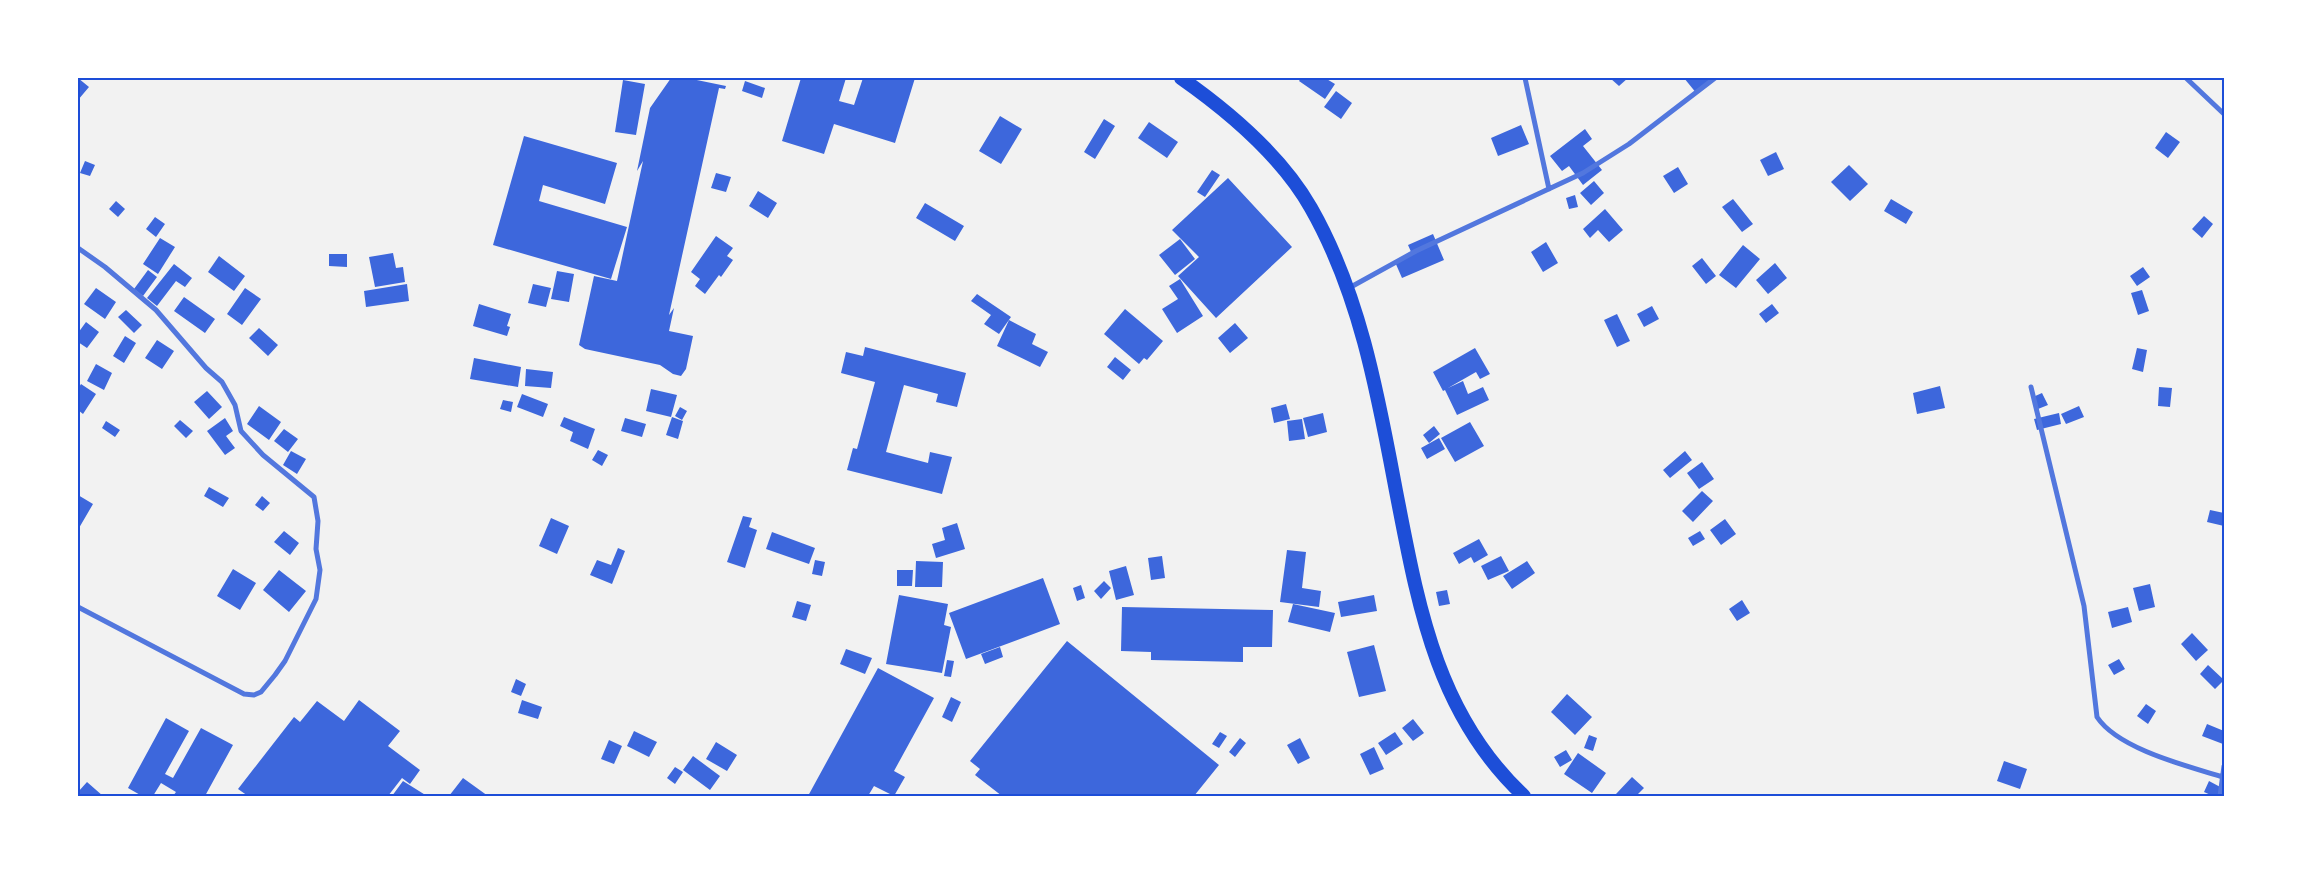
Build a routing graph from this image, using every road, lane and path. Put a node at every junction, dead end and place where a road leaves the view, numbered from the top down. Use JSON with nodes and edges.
{"nodes":[{"id":1,"x":1181,"y":78,"type":"edge"},
{"id":2,"x":1525,"y":78,"type":"edge"},
{"id":3,"x":1715,"y":78,"type":"edge"},
{"id":4,"x":2186,"y":78,"type":"edge"},
{"id":5,"x":2224,"y":114,"type":"edge"},
{"id":6,"x":1549,"y":189,"type":"junction"},
{"id":7,"x":78,"y":248,"type":"edge"},
{"id":8,"x":1348,"y":289,"type":"junction"},
{"id":9,"x":2031,"y":387,"type":"dead end"},
{"id":10,"x":78,"y":607,"type":"edge"},
{"id":11,"x":2224,"y":766,"type":"edge"},
{"id":12,"x":2223,"y":777,"type":"junction"},
{"id":13,"x":1524,"y":796,"type":"edge"},
{"id":14,"x":2220,"y":796,"type":"edge"}],
"edges":[{"from":1,"to":8,"type":"highway"},
{"from":2,"to":6,"type":"street"},
{"from":3,"to":6,"type":"street"},
{"from":4,"to":5,"type":"street"},
{"from":6,"to":8,"type":"street"},
{"from":7,"to":10,"type":"street"},
{"from":8,"to":13,"type":"highway"},
{"from":9,"to":12,"type":"street"},
{"from":11,"to":12,"type":"street"},
{"from":12,"to":14,"type":"street"}]}
